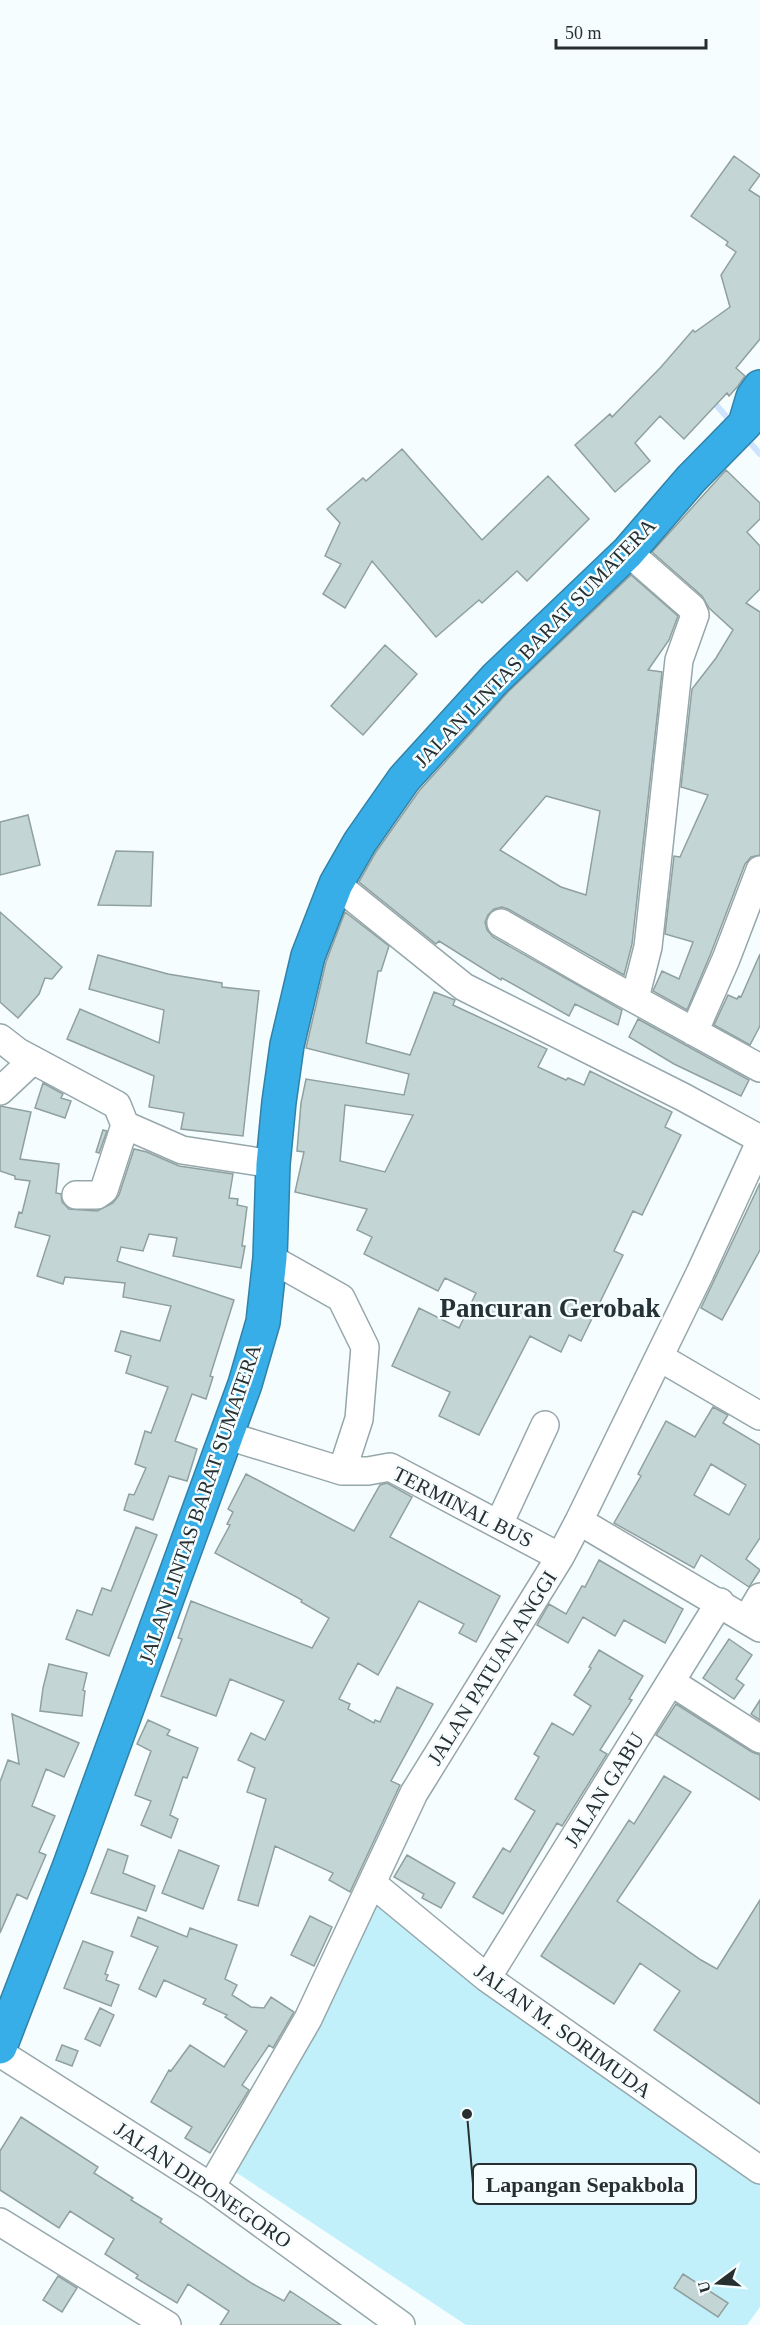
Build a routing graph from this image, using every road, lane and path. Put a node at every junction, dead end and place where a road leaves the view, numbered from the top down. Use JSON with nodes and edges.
{"nodes":[{"id":1,"x":749,"y":410,"type":"edge"},
{"id":2,"x":628,"y":552,"type":"junction"},
{"id":3,"x":760,"y":870,"type":"edge"},
{"id":4,"x":336,"y":884,"type":"junction"},
{"id":5,"x":501,"y":923,"type":"dead end"},
{"id":6,"x":635,"y":998,"type":"junction"},
{"id":7,"x":694,"y":1032,"type":"junction"},
{"id":8,"x":0,"y":1038,"type":"edge"},
{"id":9,"x":33,"y":1060,"type":"junction"},
{"id":10,"x":760,"y":1068,"type":"edge"},
{"id":11,"x":0,"y":1091,"type":"edge"},
{"id":12,"x":125,"y":1125,"type":"junction"},
{"id":13,"x":758,"y":1150,"type":"edge"},
{"id":14,"x":273,"y":1164,"type":"junction"},
{"id":15,"x":76,"y":1195,"type":"dead end"},
{"id":16,"x":270,"y":1258,"type":"junction"},
{"id":17,"x":658,"y":1356,"type":"junction"},
{"id":18,"x":760,"y":1416,"type":"edge"},
{"id":19,"x":545,"y":1425,"type":"dead end"},
{"id":20,"x":225,"y":1435,"type":"junction"},
{"id":21,"x":342,"y":1471,"type":"junction"},
{"id":22,"x":579,"y":1521,"type":"junction"},
{"id":23,"x":499,"y":1524,"type":"junction"},
{"id":24,"x":561,"y":1557,"type":"junction"},
{"id":25,"x":720,"y":1602,"type":"junction"},
{"id":26,"x":756,"y":1615,"type":"edge"},
{"id":27,"x":671,"y":1682,"type":"junction"},
{"id":28,"x":760,"y":1739,"type":"edge"},
{"id":29,"x":373,"y":1884,"type":"junction"},
{"id":30,"x":487,"y":1978,"type":"junction"},
{"id":31,"x":0,"y":2047,"type":"edge"},
{"id":32,"x":0,"y":2053,"type":"edge"},
{"id":33,"x":760,"y":2170,"type":"edge"},
{"id":34,"x":211,"y":2187,"type":"junction"},
{"id":35,"x":0,"y":2222,"type":"edge"},
{"id":36,"x":167,"y":2325,"type":"edge"},
{"id":37,"x":401,"y":2325,"type":"edge"}],
"edges":[{"from":1,"to":2,"type":"highway","name":"JALAN LINTAS BARAT SUMATERA"},
{"from":2,"to":4,"type":"highway","name":"JALAN LINTAS BARAT SUMATERA"},
{"from":2,"to":6,"type":"street"},
{"from":3,"to":7,"type":"street"},
{"from":4,"to":13,"type":"street"},
{"from":4,"to":14,"type":"highway","name":"JALAN LINTAS BARAT SUMATERA"},
{"from":5,"to":6,"type":"street"},
{"from":6,"to":7,"type":"street"},
{"from":7,"to":10,"type":"street"},
{"from":8,"to":9,"type":"street"},
{"from":9,"to":11,"type":"street"},
{"from":9,"to":12,"type":"street"},
{"from":12,"to":14,"type":"street"},
{"from":12,"to":15,"type":"street"},
{"from":13,"to":17,"type":"street","name":"JALAN PATUAN ANGGI"},
{"from":14,"to":16,"type":"highway","name":"JALAN LINTAS BARAT SUMATERA"},
{"from":16,"to":20,"type":"highway","name":"JALAN LINTAS BARAT SUMATERA"},
{"from":16,"to":21,"type":"street"},
{"from":17,"to":18,"type":"street"},
{"from":17,"to":22,"type":"street","name":"JALAN PATUAN ANGGI"},
{"from":19,"to":23,"type":"street"},
{"from":20,"to":21,"type":"street","name":"TERMINAL BUS"},
{"from":20,"to":31,"type":"highway","name":"JALAN LINTAS BARAT SUMATERA"},
{"from":21,"to":23,"type":"street","name":"TERMINAL BUS"},
{"from":22,"to":24,"type":"street","name":"JALAN PATUAN ANGGI"},
{"from":22,"to":25,"type":"street"},
{"from":23,"to":24,"type":"street","name":"TERMINAL BUS"},
{"from":24,"to":29,"type":"street","name":"JALAN PATUAN ANGGI"},
{"from":25,"to":26,"type":"street"},
{"from":25,"to":27,"type":"street","name":"JALAN GABU"},
{"from":27,"to":28,"type":"street"},
{"from":27,"to":30,"type":"street","name":"JALAN GABU"},
{"from":29,"to":30,"type":"street","name":"JALAN M. SORIMUDA"},
{"from":29,"to":34,"type":"street","name":"JALAN PATUAN ANGGI"},
{"from":30,"to":33,"type":"street","name":"JALAN M. SORIMUDA"},
{"from":32,"to":34,"type":"street","name":"JALAN DIPONEGORO"},
{"from":34,"to":37,"type":"street","name":"JALAN DIPONEGORO"},
{"from":35,"to":36,"type":"street"}]}
